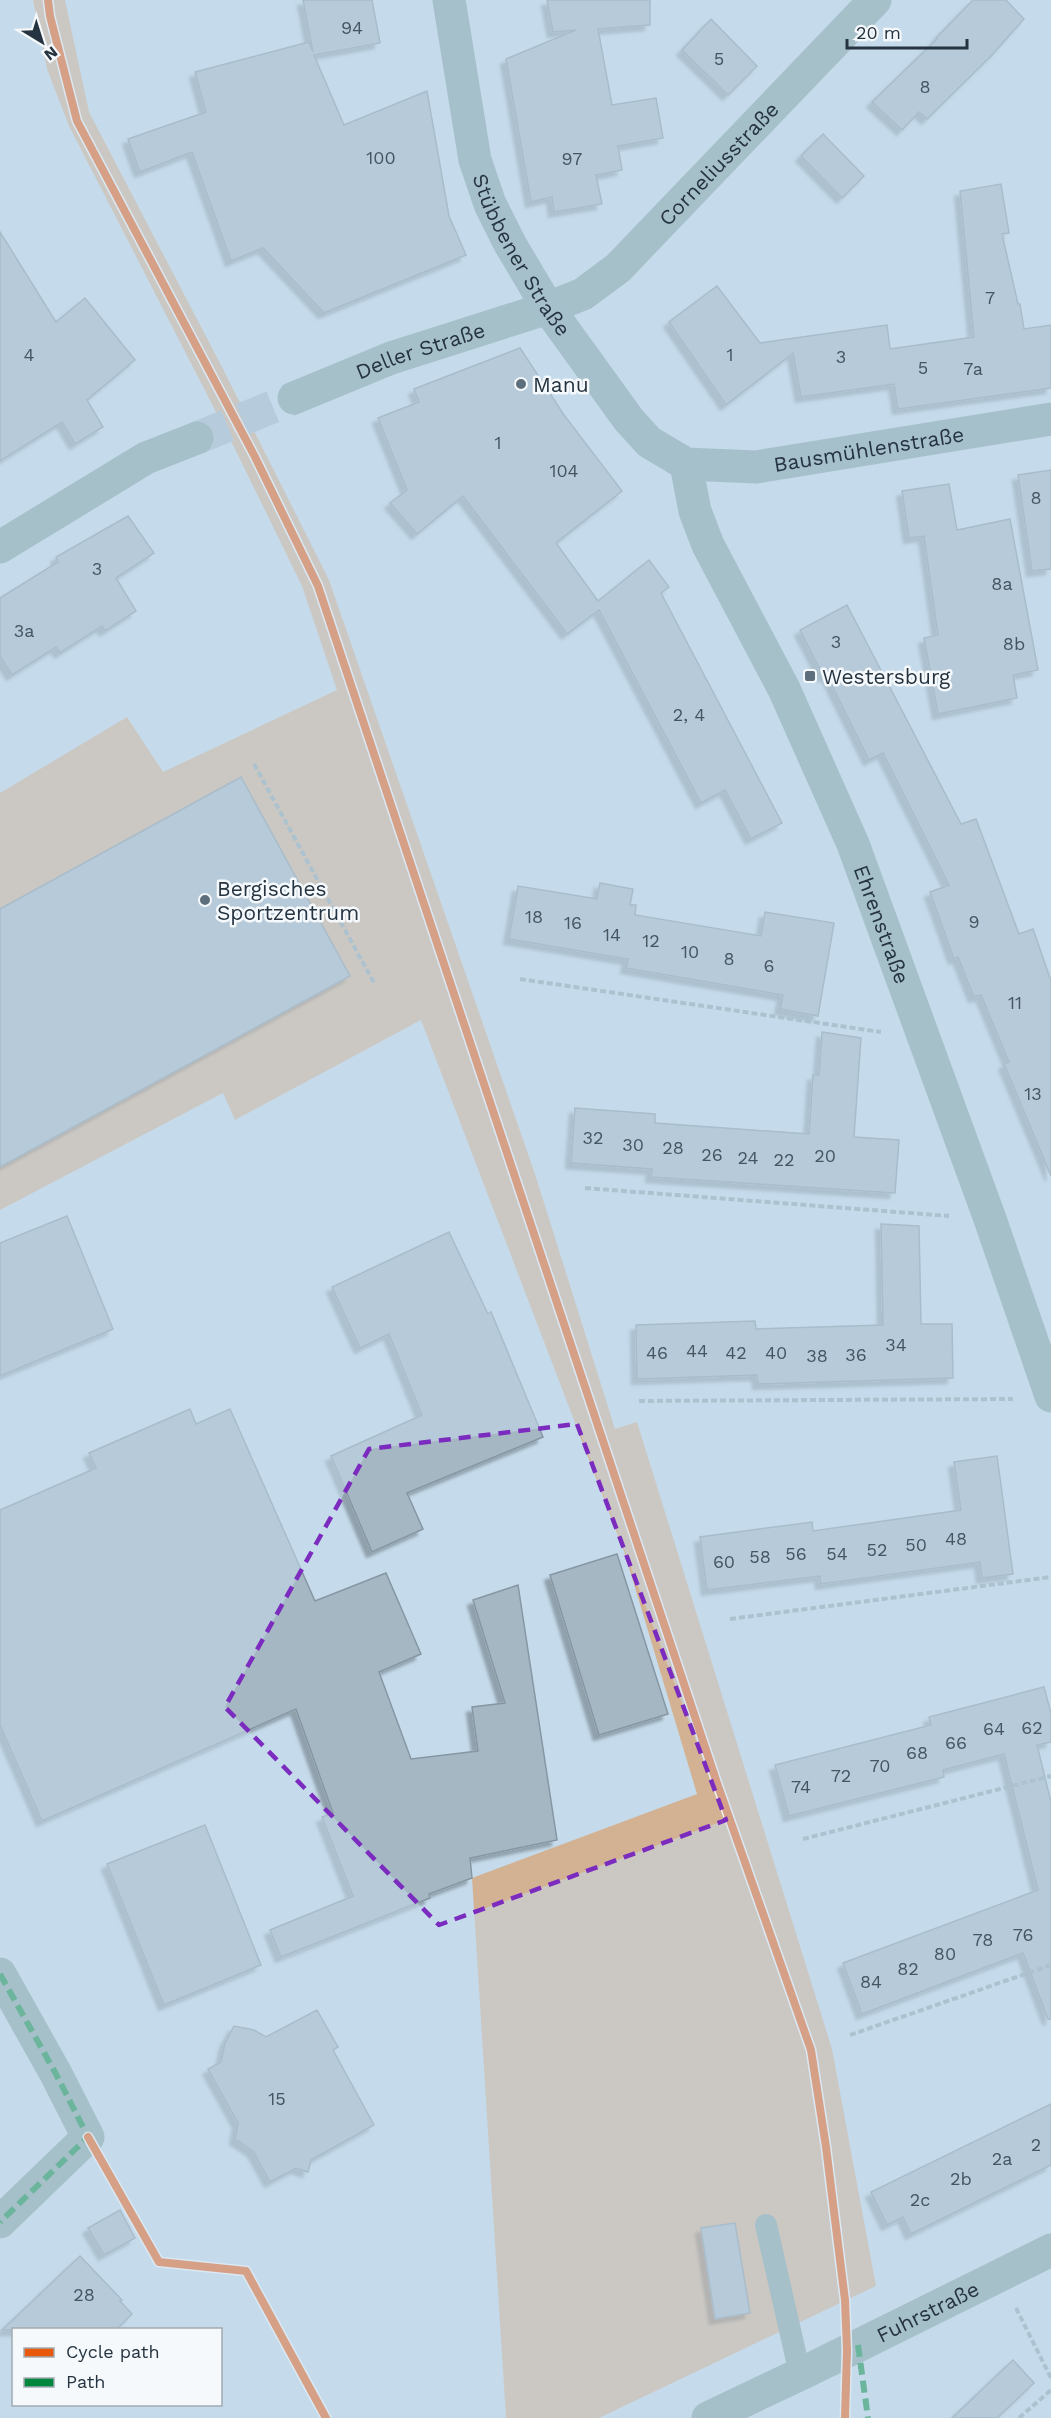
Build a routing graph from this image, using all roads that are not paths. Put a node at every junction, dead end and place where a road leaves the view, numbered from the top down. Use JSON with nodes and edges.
{"nodes":[{"id":1,"x":449,"y":0,"type":"edge"},
{"id":2,"x":874,"y":0,"type":"edge"},
{"id":3,"x":548,"y":308,"type":"junction"},
{"id":4,"x":294,"y":398,"type":"tunnel mouth"},
{"id":5,"x":1051,"y":420,"type":"edge"},
{"id":6,"x":197,"y":438,"type":"tunnel mouth"},
{"id":7,"x":686,"y":464,"type":"junction"},
{"id":8,"x":0,"y":547,"type":"edge"},
{"id":9,"x":1051,"y":1396,"type":"edge"},
{"id":10,"x":0,"y":1974,"type":"edge"},
{"id":11,"x":0,"y":2222,"type":"edge"},
{"id":12,"x":766,"y":2225,"type":"dead end"},
{"id":13,"x":1051,"y":2250,"type":"edge"},
{"id":14,"x":800,"y":2374,"type":"junction"},
{"id":15,"x":708,"y":2418,"type":"edge"}],
"edges":[{"from":1,"to":3,"type":"street","name":"Stübbener Straße"},
{"from":2,"to":3,"type":"street","name":"Corneliusstraße"},
{"from":3,"to":4,"type":"street","name":"Deller Straße"},
{"from":3,"to":7,"type":"street","name":"Stübbener Straße"},
{"from":5,"to":7,"type":"street","name":"Bausmühlenstraße"},
{"from":6,"to":8,"type":"street"},
{"from":7,"to":9,"type":"street","name":"Ehrenstraße"},
{"from":10,"to":11,"type":"street"},
{"from":12,"to":14,"type":"lane"},
{"from":13,"to":14,"type":"street","name":"Fuhrstraße"},
{"from":14,"to":15,"type":"street","name":"Fuhrstraße"}]}
